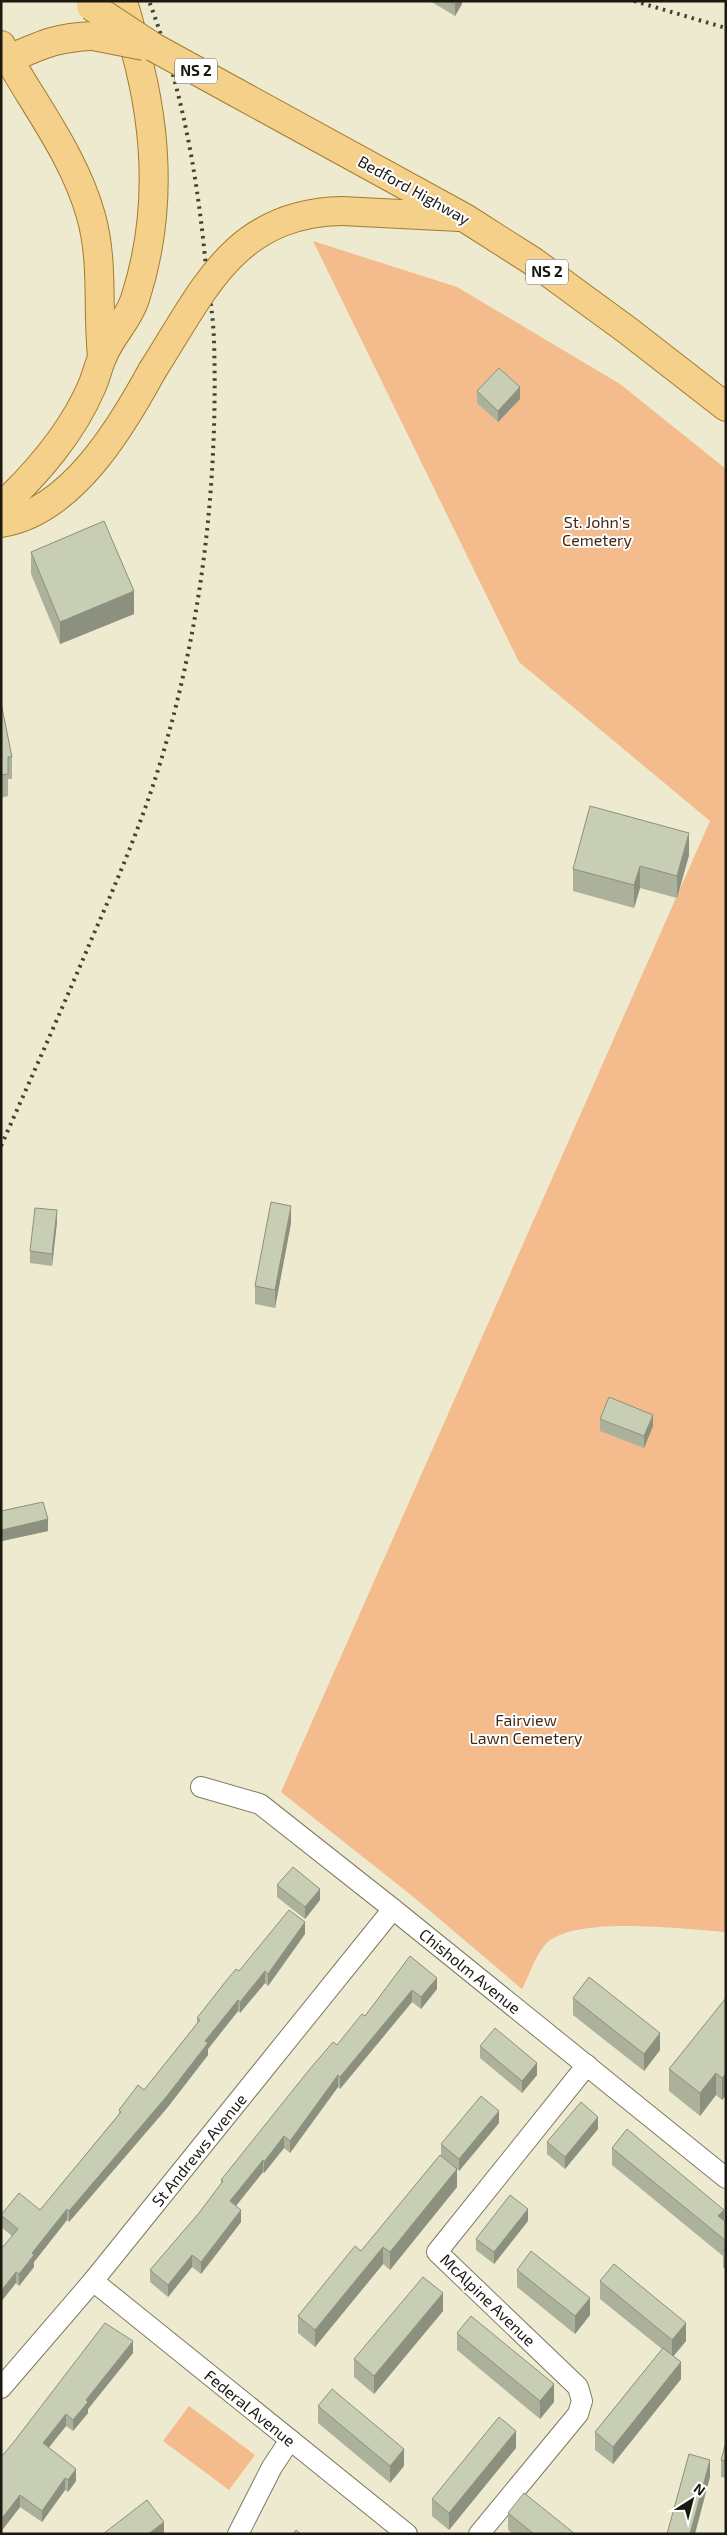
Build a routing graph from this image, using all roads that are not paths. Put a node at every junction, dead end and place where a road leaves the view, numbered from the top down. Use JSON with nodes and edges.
{"nodes":[{"id":1,"x":122,"y":1,"type":"edge"},
{"id":2,"x":88,"y":3,"type":"edge"},
{"id":3,"x":155,"y":48,"type":"junction"},
{"id":4,"x":4,"y":56,"type":"edge"},
{"id":5,"x":465,"y":218,"type":"junction"},
{"id":6,"x":102,"y":356,"type":"junction"},
{"id":7,"x":726,"y":407,"type":"edge"},
{"id":8,"x":1,"y":507,"type":"edge"},
{"id":9,"x":1,"y":523,"type":"edge"},
{"id":10,"x":201,"y":1787,"type":"dead end"},
{"id":11,"x":393,"y":1909,"type":"junction"},
{"id":12,"x":587,"y":2065,"type":"junction"},
{"id":13,"x":726,"y":2178,"type":"edge"},
{"id":14,"x":93,"y":2282,"type":"junction"},
{"id":15,"x":1,"y":2388,"type":"edge"},
{"id":16,"x":290,"y":2440,"type":"junction"},
{"id":17,"x":238,"y":2534,"type":"edge"},
{"id":18,"x":407,"y":2534,"type":"edge"},
{"id":19,"x":479,"y":2534,"type":"edge"}],
"edges":[{"from":1,"to":6,"type":"main road"},
{"from":2,"to":3,"type":"main road","name":"Bedford Highway","number":"NS 2","bridge":true},
{"from":3,"to":4,"type":"main road","bridge":true},
{"from":3,"to":5,"type":"main road","name":"Bedford Highway","number":"NS 2","bridge":true},
{"from":4,"to":6,"type":"main road"},
{"from":5,"to":7,"type":"main road","name":"Bedford Highway","number":"NS 2"},
{"from":5,"to":9,"type":"main road","bridge":true},
{"from":6,"to":8,"type":"main road"},
{"from":10,"to":11,"type":"street","name":"Chisholm Avenue"},
{"from":11,"to":12,"type":"street","name":"Chisholm Avenue"},
{"from":11,"to":14,"type":"street","name":"St Andrews Avenue"},
{"from":12,"to":13,"type":"street","name":"Chisholm Avenue"},
{"from":12,"to":19,"type":"street","name":"McAlpine Avenue"},
{"from":14,"to":15,"type":"street","name":"St Andrews Avenue"},
{"from":14,"to":16,"type":"street","name":"Federal Avenue"},
{"from":16,"to":17,"type":"street"},
{"from":16,"to":18,"type":"street","name":"Federal Avenue"}]}
